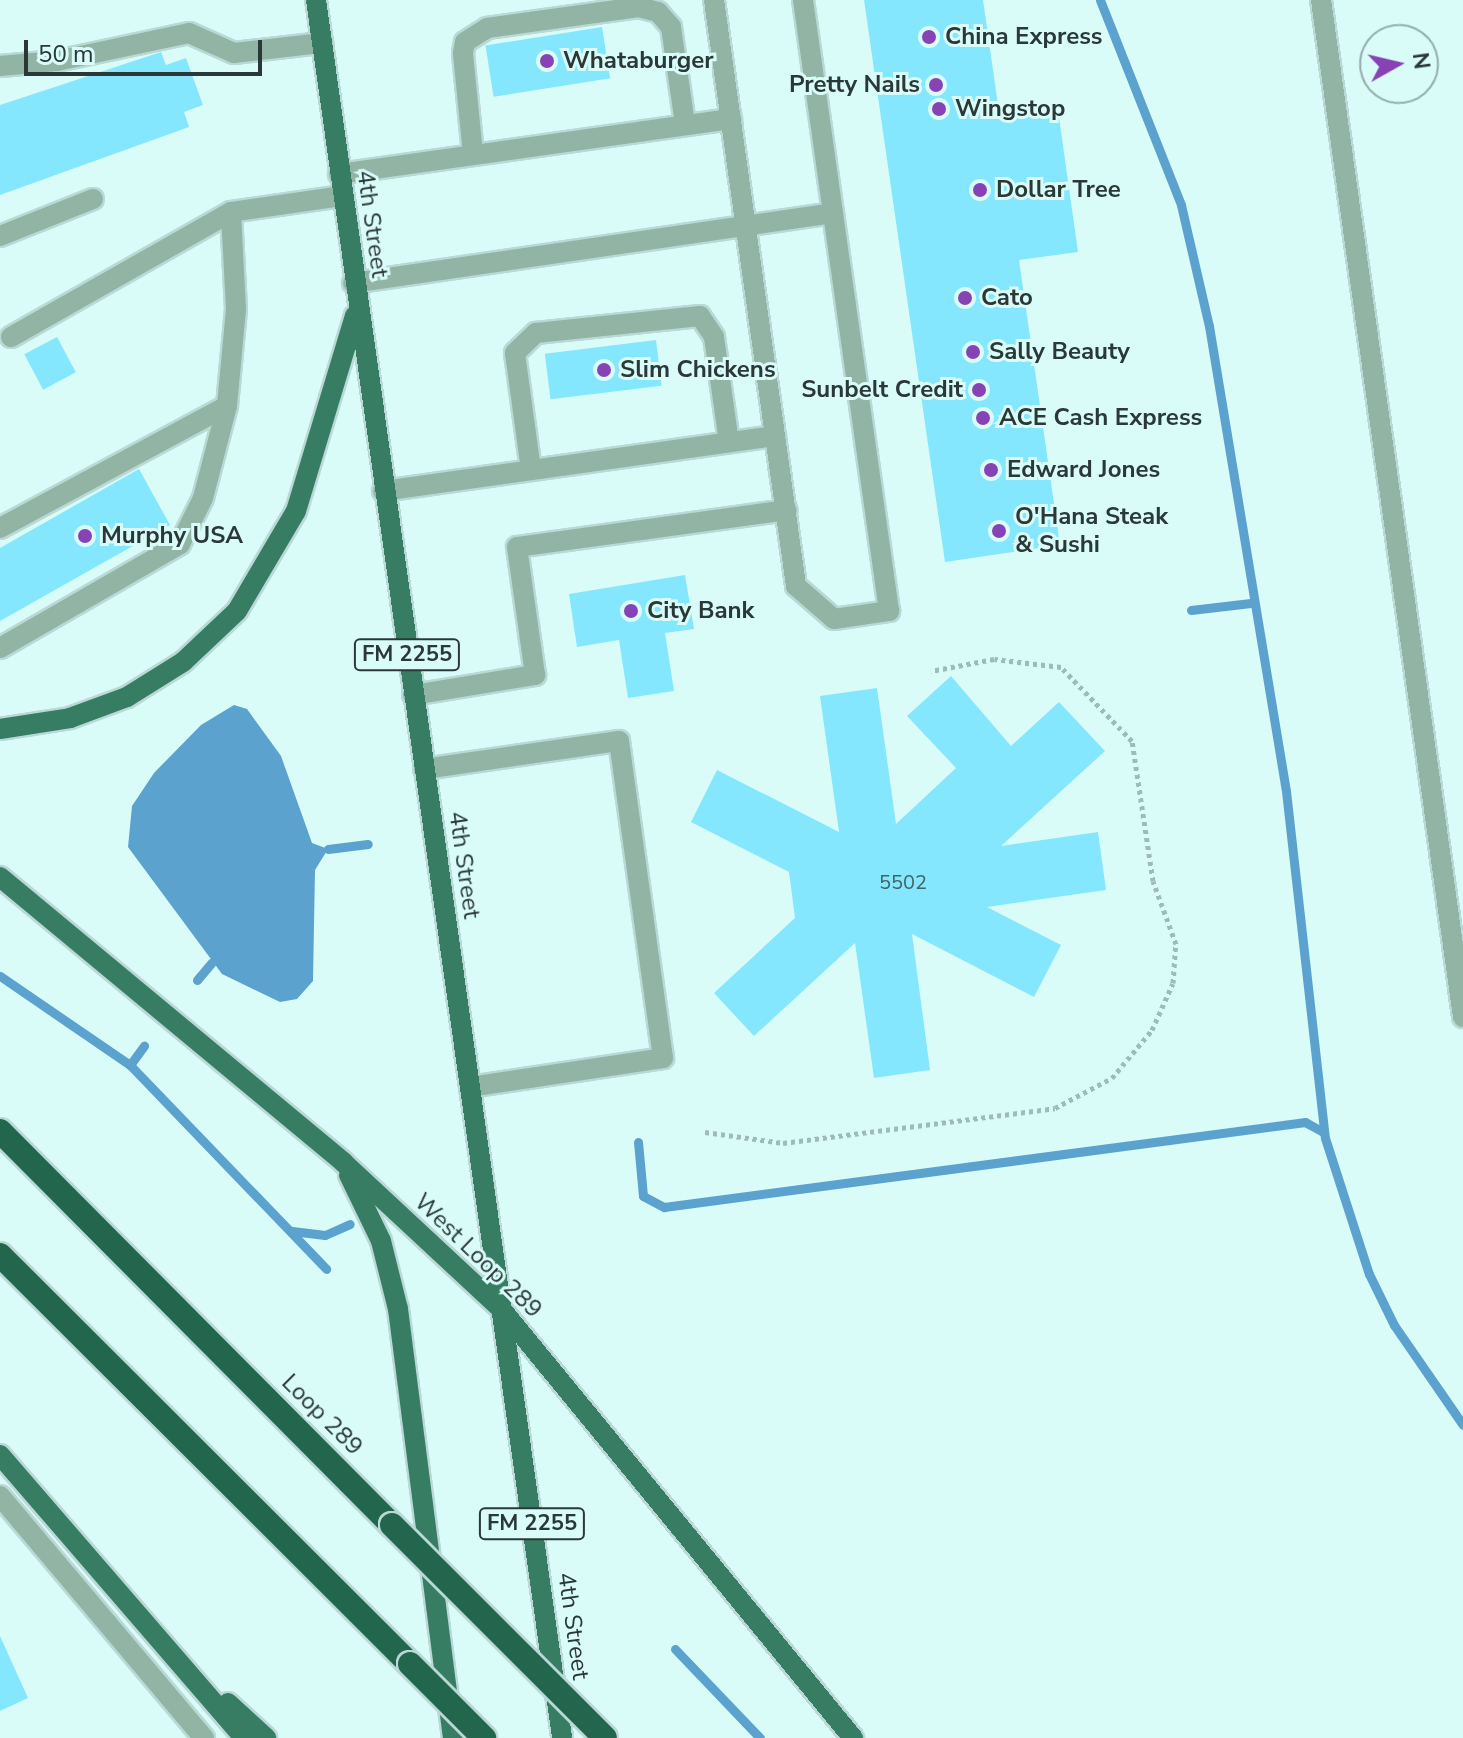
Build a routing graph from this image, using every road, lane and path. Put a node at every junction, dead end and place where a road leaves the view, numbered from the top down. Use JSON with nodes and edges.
{"nodes":[{"id":1,"x":316,"y":0,"type":"edge"},
{"id":2,"x":714,"y":0,"type":"edge"},
{"id":3,"x":803,"y":0,"type":"edge"},
{"id":4,"x":1321,"y":0,"type":"edge"},
{"id":5,"x":322,"y":43,"type":"junction"},
{"id":6,"x":0,"y":66,"type":"edge"},
{"id":7,"x":731,"y":119,"type":"junction"},
{"id":8,"x":685,"y":124,"type":"junction"},
{"id":9,"x":473,"y":154,"type":"junction"},
{"id":10,"x":339,"y":174,"type":"junction"},
{"id":11,"x":342,"y":196,"type":"junction"},
{"id":12,"x":93,"y":199,"type":"dead end"},
{"id":13,"x":231,"y":212,"type":"junction"},
{"id":14,"x":833,"y":213,"type":"junction"},
{"id":15,"x":746,"y":226,"type":"junction"},
{"id":16,"x":0,"y":236,"type":"edge"},
{"id":17,"x":353,"y":283,"type":"junction"},
{"id":18,"x":357,"y":308,"type":"junction"},
{"id":19,"x":11,"y":337,"type":"dead end"},
{"id":20,"x":227,"y":406,"type":"junction"},
{"id":21,"x":775,"y":436,"type":"junction"},
{"id":22,"x":729,"y":442,"type":"junction"},
{"id":23,"x":531,"y":470,"type":"junction"},
{"id":24,"x":383,"y":491,"type":"junction"},
{"id":25,"x":786,"y":510,"type":"junction"},
{"id":26,"x":0,"y":528,"type":"edge"},
{"id":27,"x":0,"y":648,"type":"edge"},
{"id":28,"x":931,"y":671,"type":"dead end"},
{"id":29,"x":413,"y":695,"type":"junction"},
{"id":30,"x":0,"y":729,"type":"edge"},
{"id":31,"x":424,"y":769,"type":"junction"},
{"id":32,"x":0,"y":877,"type":"edge"},
{"id":33,"x":1463,"y":1017,"type":"edge"},
{"id":34,"x":470,"y":1087,"type":"junction"},
{"id":35,"x":0,"y":1131,"type":"edge"},
{"id":36,"x":705,"y":1132,"type":"dead end"},
{"id":37,"x":343,"y":1162,"type":"junction"},
{"id":38,"x":0,"y":1255,"type":"edge"},
{"id":39,"x":502,"y":1310,"type":"junction"},
{"id":40,"x":0,"y":1455,"type":"edge"},
{"id":41,"x":0,"y":1496,"type":"edge"},
{"id":42,"x":178,"y":1657,"type":"junction"},
{"id":43,"x":204,"y":1738,"type":"edge"},
{"id":44,"x":244,"y":1738,"type":"edge"},
{"id":45,"x":266,"y":1738,"type":"edge"},
{"id":46,"x":453,"y":1738,"type":"edge"},
{"id":47,"x":484,"y":1738,"type":"edge"},
{"id":48,"x":562,"y":1738,"type":"edge"},
{"id":49,"x":605,"y":1738,"type":"edge"},
{"id":50,"x":853,"y":1738,"type":"edge"}],
"edges":[{"from":1,"to":5,"type":"main road","name":"4th Street","number":"FM 2255"},
{"from":2,"to":7,"type":"lane"},
{"from":3,"to":14,"type":"lane"},
{"from":4,"to":33,"type":"lane"},
{"from":5,"to":6,"type":"lane"},
{"from":5,"to":10,"type":"main road","name":"4th Street","number":"FM 2255"},
{"from":7,"to":8,"type":"lane"},
{"from":7,"to":15,"type":"lane"},
{"from":8,"to":9,"type":"lane"},
{"from":8,"to":9,"type":"lane"},
{"from":9,"to":10,"type":"lane"},
{"from":10,"to":11,"type":"main road","name":"4th Street","number":"FM 2255"},
{"from":11,"to":13,"type":"lane"},
{"from":11,"to":17,"type":"main road","name":"4th Street","number":"FM 2255"},
{"from":12,"to":16,"type":"lane"},
{"from":13,"to":19,"type":"lane"},
{"from":13,"to":20,"type":"lane"},
{"from":14,"to":15,"type":"lane"},
{"from":14,"to":25,"type":"lane"},
{"from":15,"to":17,"type":"lane"},
{"from":15,"to":21,"type":"lane"},
{"from":17,"to":18,"type":"main road","name":"4th Street","number":"FM 2255"},
{"from":18,"to":24,"type":"main road","name":"4th Street","number":"FM 2255"},
{"from":18,"to":30,"type":"main road"},
{"from":20,"to":26,"type":"lane"},
{"from":20,"to":27,"type":"lane"},
{"from":21,"to":22,"type":"lane"},
{"from":21,"to":25,"type":"lane"},
{"from":22,"to":23,"type":"lane"},
{"from":22,"to":23,"type":"lane"},
{"from":23,"to":24,"type":"lane"},
{"from":24,"to":29,"type":"main road","name":"4th Street","number":"FM 2255"},
{"from":25,"to":29,"type":"lane"},
{"from":28,"to":36,"type":"path"},
{"from":29,"to":31,"type":"main road","name":"4th Street","number":"FM 2255"},
{"from":31,"to":34,"type":"main road","name":"4th Street","number":"FM 2255"},
{"from":31,"to":34,"type":"lane"},
{"from":32,"to":37,"type":"main road","name":"West Loop 289"},
{"from":34,"to":39,"type":"main road","name":"4th Street","number":"FM 2255"},
{"from":35,"to":49,"type":"highway","name":"Loop 289","bridge":true},
{"from":37,"to":39,"type":"main road","name":"West Loop 289"},
{"from":37,"to":46,"type":"main road"},
{"from":38,"to":47,"type":"highway","bridge":true},
{"from":39,"to":48,"type":"main road","name":"4th Street","number":"FM 2255"},
{"from":39,"to":50,"type":"main road","name":"West Loop 289"},
{"from":40,"to":42,"type":"main road"},
{"from":41,"to":43,"type":"lane"},
{"from":42,"to":44,"type":"main road"},
{"from":42,"to":45,"type":"main road"}]}
